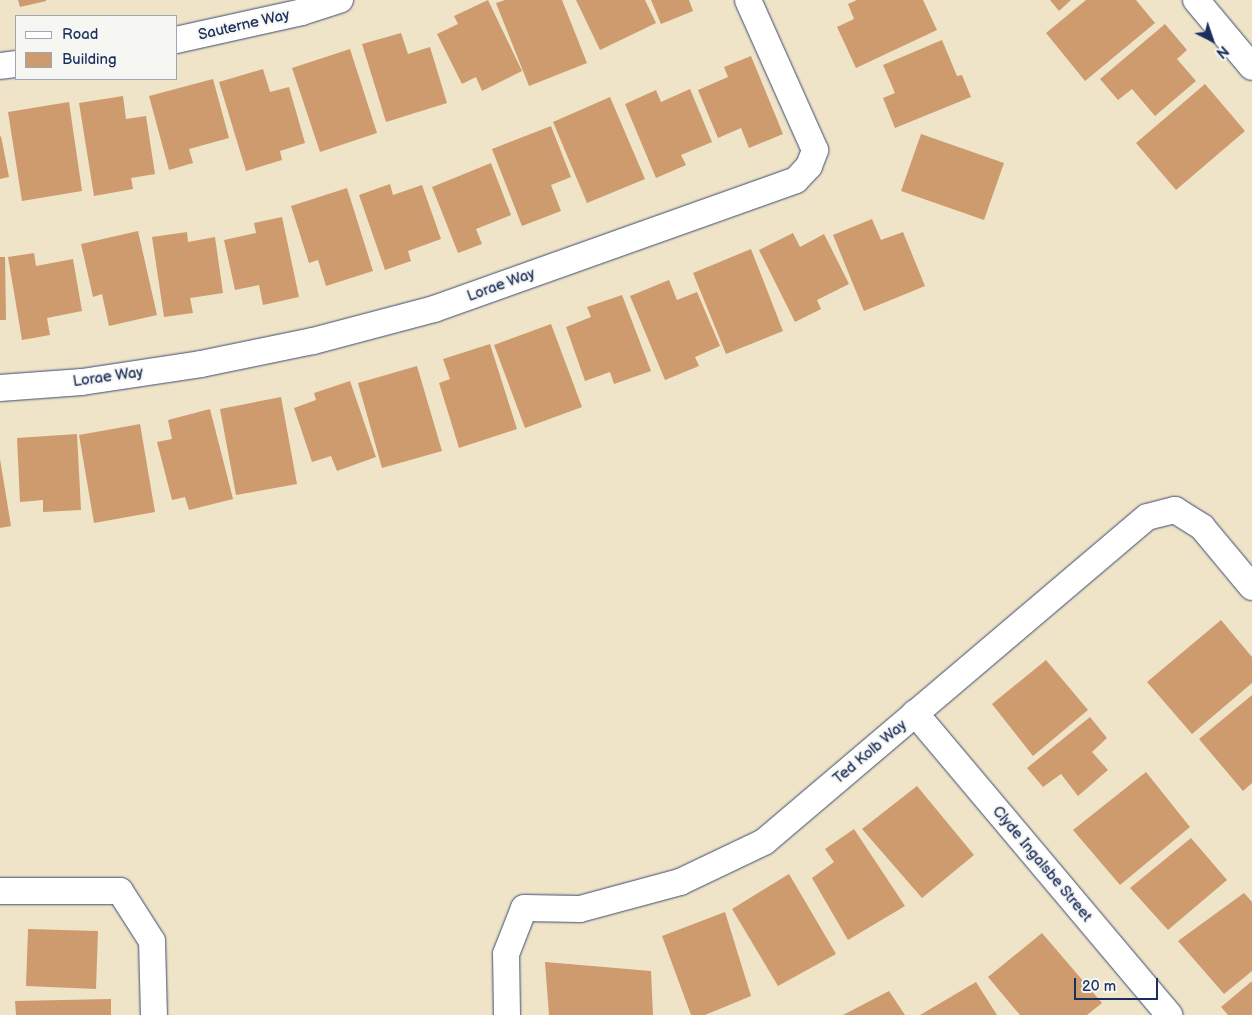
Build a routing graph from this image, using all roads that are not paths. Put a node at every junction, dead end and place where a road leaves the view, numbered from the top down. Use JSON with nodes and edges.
{"nodes":[{"id":1,"x":340,"y":0,"type":"edge"},
{"id":2,"x":748,"y":0,"type":"edge"},
{"id":3,"x":1196,"y":0,"type":"edge"},
{"id":4,"x":178,"y":40,"type":"edge"},
{"id":5,"x":15,"y":64,"type":"edge"},
{"id":6,"x":0,"y":66,"type":"edge"},
{"id":7,"x":1252,"y":67,"type":"edge"},
{"id":8,"x":0,"y":388,"type":"edge"},
{"id":9,"x":1252,"y":587,"type":"edge"},
{"id":10,"x":915,"y":713,"type":"junction"},
{"id":11,"x":0,"y":890,"type":"edge"},
{"id":12,"x":1162,"y":1013,"type":"edge"},
{"id":13,"x":154,"y":1015,"type":"edge"},
{"id":14,"x":506,"y":1015,"type":"edge"}],
"edges":[{"from":1,"to":4,"type":"street","name":"Sauterne Way"},
{"from":2,"to":8,"type":"street","name":"Lorae Way"},
{"from":3,"to":7,"type":"street"},
{"from":5,"to":6,"type":"street"},
{"from":9,"to":10,"type":"street","name":"Ted Kolb Way"},
{"from":10,"to":12,"type":"street","name":"Clyde Ingalsbe Street"},
{"from":10,"to":14,"type":"street","name":"Ted Kolb Way"},
{"from":11,"to":13,"type":"street"}]}
